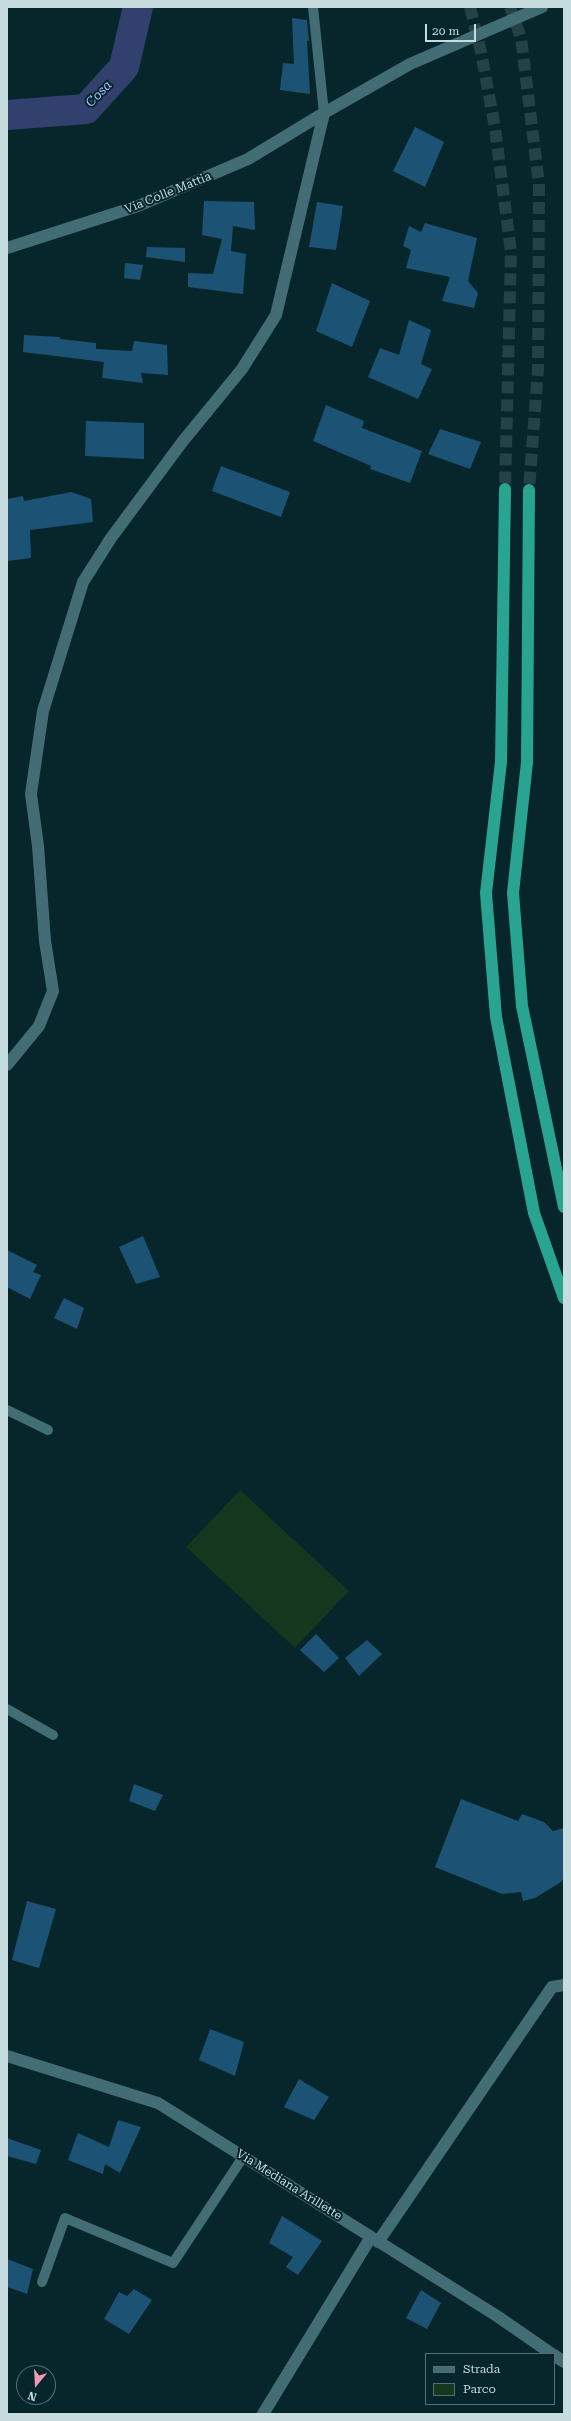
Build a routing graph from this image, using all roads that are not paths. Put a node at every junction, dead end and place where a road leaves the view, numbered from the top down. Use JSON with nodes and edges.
{"nodes":[{"id":1,"x":313,"y":7,"type":"edge"},
{"id":2,"x":542,"y":7,"type":"edge"},
{"id":3,"x":321,"y":114,"type":"junction"},
{"id":4,"x":7,"y":248,"type":"edge"},
{"id":5,"x":505,"y":489,"type":"tunnel mouth"},
{"id":6,"x":529,"y":490,"type":"tunnel mouth"},
{"id":7,"x":7,"y":1065,"type":"edge"},
{"id":8,"x":564,"y":1207,"type":"edge"},
{"id":9,"x":564,"y":1298,"type":"edge"},
{"id":10,"x":7,"y":1410,"type":"edge"},
{"id":11,"x":48,"y":1430,"type":"dead end"},
{"id":12,"x":7,"y":1709,"type":"edge"},
{"id":13,"x":53,"y":1735,"type":"dead end"},
{"id":14,"x":564,"y":1985,"type":"edge"},
{"id":15,"x":7,"y":2056,"type":"edge"},
{"id":16,"x":243,"y":2157,"type":"junction"},
{"id":17,"x":375,"y":2240,"type":"junction"},
{"id":18,"x":42,"y":2282,"type":"dead end"},
{"id":19,"x":550,"y":2353,"type":"edge"},
{"id":20,"x":555,"y":2356,"type":"edge"},
{"id":21,"x":564,"y":2362,"type":"edge"},
{"id":22,"x":263,"y":2414,"type":"edge"}],
"edges":[{"from":1,"to":3,"type":"lane"},
{"from":2,"to":3,"type":"street","name":"Via Colle Mattia"},
{"from":3,"to":4,"type":"street","name":"Via Colle Mattia"},
{"from":3,"to":7,"type":"street"},
{"from":5,"to":9,"type":"highway"},
{"from":6,"to":8,"type":"highway"},
{"from":10,"to":11,"type":"lane"},
{"from":12,"to":13,"type":"lane"},
{"from":14,"to":17,"type":"street"},
{"from":15,"to":16,"type":"street","name":"Via Mediana Arillette"},
{"from":16,"to":17,"type":"street","name":"Via Mediana Arillette"},
{"from":16,"to":18,"type":"lane"},
{"from":17,"to":19,"type":"street","name":"Via Mediana Arillette"},
{"from":17,"to":22,"type":"street"},
{"from":20,"to":21,"type":"street","name":"Via Mediana Arillette"}]}
